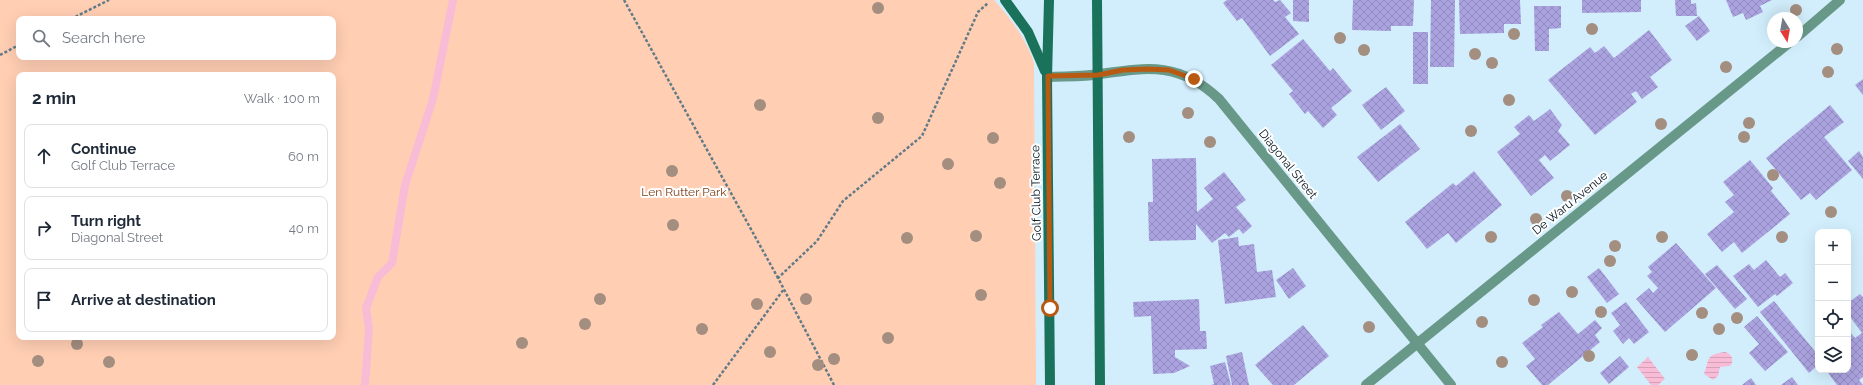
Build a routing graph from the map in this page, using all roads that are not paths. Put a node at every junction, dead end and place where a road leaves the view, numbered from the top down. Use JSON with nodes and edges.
{"nodes":[{"id":1,"x":1005,"y":0,"type":"edge"},
{"id":2,"x":1049,"y":0,"type":"edge"},
{"id":3,"x":1097,"y":0,"type":"edge"},
{"id":4,"x":1840,"y":0,"type":"edge"},
{"id":5,"x":1803,"y":32,"type":"edge"},
{"id":6,"x":1783,"y":48,"type":"edge"},
{"id":7,"x":1098,"y":75,"type":"junction"},
{"id":8,"x":1048,"y":76,"type":"junction"},
{"id":9,"x":1417,"y":344,"type":"junction"},
{"id":10,"x":1050,"y":385,"type":"edge"},
{"id":11,"x":1100,"y":385,"type":"edge"},
{"id":12,"x":1366,"y":385,"type":"edge"},
{"id":13,"x":1451,"y":385,"type":"edge"}],
"edges":[{"from":1,"to":8,"type":"street"},
{"from":2,"to":8,"type":"street","name":"Golf Club Terrace"},
{"from":3,"to":7,"type":"street"},
{"from":4,"to":5,"type":"street"},
{"from":6,"to":9,"type":"street","name":"De Waru Avenue"},
{"from":7,"to":8,"type":"street","name":"Diagonal Street"},
{"from":7,"to":9,"type":"street","name":"Diagonal Street"},
{"from":7,"to":11,"type":"street"},
{"from":8,"to":10,"type":"street","name":"Golf Club Terrace"},
{"from":9,"to":12,"type":"street","name":"De Waru Avenue"},
{"from":9,"to":13,"type":"street","name":"Diagonal Street"}]}
